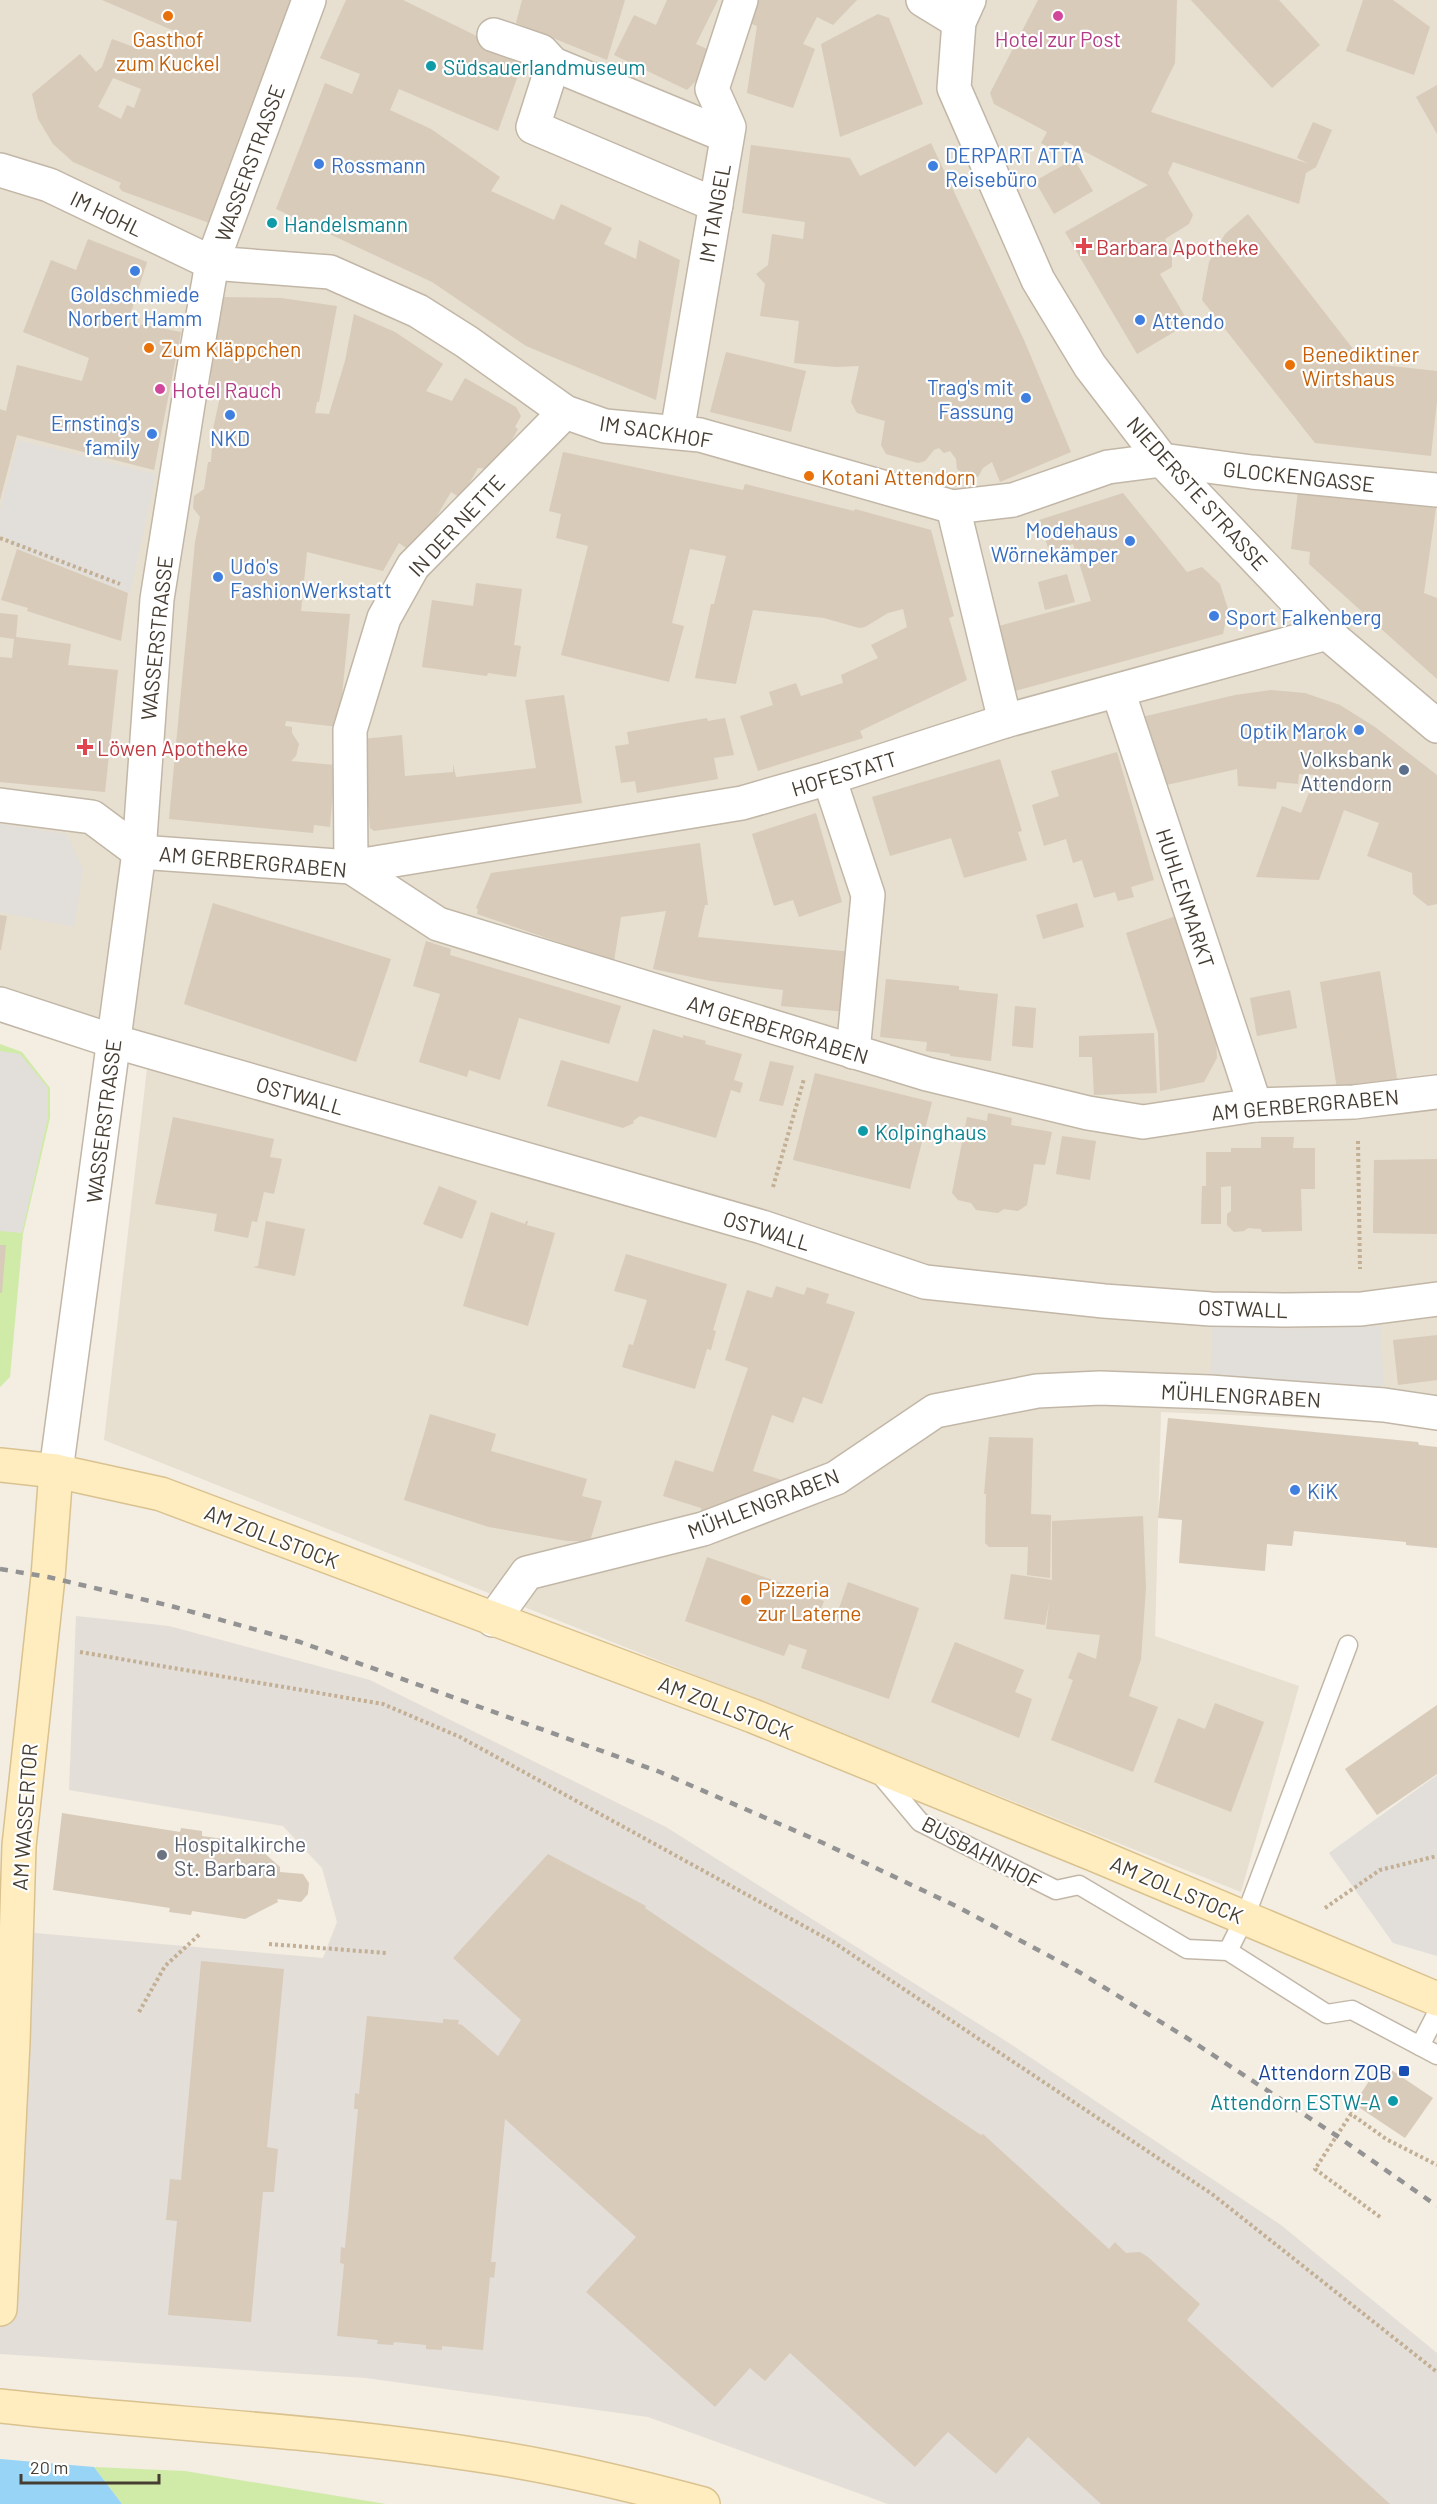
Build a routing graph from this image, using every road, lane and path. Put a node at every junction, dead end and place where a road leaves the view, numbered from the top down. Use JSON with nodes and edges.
{"nodes":[{"id":1,"x":309,"y":0,"type":"edge"},
{"id":2,"x":741,"y":0,"type":"edge"},
{"id":3,"x":923,"y":0,"type":"edge"},
{"id":4,"x":964,"y":11,"type":"edge"},
{"id":5,"x":494,"y":35,"type":"dead end"},
{"id":6,"x":553,"y":64,"type":"junction"},
{"id":7,"x":728,"y":136,"type":"junction"},
{"id":8,"x":0,"y":170,"type":"edge"},
{"id":9,"x":716,"y":205,"type":"junction"},
{"id":10,"x":212,"y":263,"type":"junction"},
{"id":11,"x":565,"y":412,"type":"junction"},
{"id":12,"x":677,"y":432,"type":"junction"},
{"id":13,"x":1162,"y":460,"type":"junction"},
{"id":14,"x":1437,"y":490,"type":"edge"},
{"id":15,"x":953,"y":507,"type":"junction"},
{"id":16,"x":0,"y":538,"type":"edge"},
{"id":17,"x":157,"y":598,"type":"junction"},
{"id":18,"x":1327,"y":633,"type":"junction"},
{"id":19,"x":1118,"y":691,"type":"junction"},
{"id":20,"x":1005,"y":721,"type":"junction"},
{"id":21,"x":1437,"y":726,"type":"edge"},
{"id":22,"x":829,"y":778,"type":"junction"},
{"id":23,"x":0,"y":805,"type":"edge"},
{"id":24,"x":139,"y":852,"type":"junction"},
{"id":25,"x":351,"y":867,"type":"junction"},
{"id":26,"x":0,"y":1004,"type":"edge"},
{"id":27,"x":113,"y":1041,"type":"junction"},
{"id":28,"x":815,"y":1041,"type":"junction"},
{"id":29,"x":853,"y":1052,"type":"junction"},
{"id":30,"x":1437,"y":1092,"type":"edge"},
{"id":31,"x":1354,"y":1102,"type":"junction"},
{"id":32,"x":1255,"y":1105,"type":"junction"},
{"id":33,"x":762,"y":1227,"type":"junction"},
{"id":34,"x":1437,"y":1299,"type":"edge"},
{"id":35,"x":1361,"y":1309,"type":"junction"},
{"id":36,"x":1437,"y":1413,"type":"edge"},
{"id":37,"x":0,"y":1465,"type":"edge"},
{"id":38,"x":56,"y":1471,"type":"junction"},
{"id":39,"x":493,"y":1620,"type":"junction"},
{"id":40,"x":41,"y":1645,"type":"junction"},
{"id":41,"x":1348,"y":1645,"type":"dead end"},
{"id":42,"x":872,"y":1765,"type":"junction"},
{"id":43,"x":1093,"y":1854,"type":"junction"},
{"id":44,"x":1437,"y":1856,"type":"edge"},
{"id":45,"x":1079,"y":1885,"type":"junction"},
{"id":46,"x":1245,"y":1917,"type":"junction"},
{"id":47,"x":201,"y":1933,"type":"dead end"},
{"id":48,"x":1287,"y":1934,"type":"junction"},
{"id":49,"x":269,"y":1944,"type":"dead end"},
{"id":50,"x":1228,"y":1951,"type":"junction"},
{"id":51,"x":386,"y":1953,"type":"dead end"},
{"id":52,"x":1437,"y":1999,"type":"edge"},
{"id":53,"x":139,"y":2012,"type":"dead end"},
{"id":54,"x":1437,"y":2013,"type":"edge"},
{"id":55,"x":1420,"y":2046,"type":"junction"},
{"id":56,"x":1437,"y":2055,"type":"edge"},
{"id":57,"x":1437,"y":2164,"type":"edge"},
{"id":58,"x":1380,"y":2217,"type":"dead end"},
{"id":59,"x":0,"y":2309,"type":"edge"},
{"id":60,"x":1437,"y":2372,"type":"edge"},
{"id":61,"x":0,"y":2406,"type":"edge"},
{"id":62,"x":704,"y":2504,"type":"edge"}],
"edges":[{"from":1,"to":10,"type":"street","name":"WASSERSTRASSE"},
{"from":2,"to":7,"type":"street","name":"IM TANGEL"},
{"from":3,"to":4,"type":"street","name":"NIEDERSTE STRASSE"},
{"from":4,"to":13,"type":"street","name":"NIEDERSTE STRASSE"},
{"from":5,"to":6,"type":"street"},
{"from":6,"to":7,"type":"street"},
{"from":6,"to":9,"type":"street"},
{"from":7,"to":9,"type":"street","name":"IM TANGEL"},
{"from":8,"to":10,"type":"street","name":"IM HOHL"},
{"from":9,"to":12,"type":"street","name":"IM TANGEL"},
{"from":10,"to":11,"type":"street","name":"IM SACKHOF"},
{"from":10,"to":17,"type":"street","name":"WASSERSTRASSE"},
{"from":11,"to":12,"type":"street","name":"IM SACKHOF"},
{"from":11,"to":25,"type":"street","name":"IN DER NETTE"},
{"from":12,"to":15,"type":"street","name":"IM SACKHOF"},
{"from":13,"to":14,"type":"street","name":"GLOCKENGASSE"},
{"from":13,"to":15,"type":"street","name":"IM SACKHOF"},
{"from":13,"to":18,"type":"street","name":"NIEDERSTE STRASSE"},
{"from":15,"to":20,"type":"street"},
{"from":16,"to":17,"type":"path"},
{"from":17,"to":24,"type":"street","name":"WASSERSTRASSE"},
{"from":18,"to":19,"type":"street","name":"HOFESTATT"},
{"from":18,"to":21,"type":"street","name":"NIEDERSTE STRASSE"},
{"from":19,"to":20,"type":"street","name":"HOFESTATT"},
{"from":19,"to":32,"type":"street","name":"HUHLENMARKT"},
{"from":20,"to":22,"type":"street","name":"HOFESTATT"},
{"from":22,"to":25,"type":"street","name":"HOFESTATT"},
{"from":22,"to":29,"type":"street"},
{"from":23,"to":24,"type":"street"},
{"from":24,"to":25,"type":"street","name":"AM GERBERGRABEN"},
{"from":24,"to":27,"type":"street","name":"WASSERSTRASSE"},
{"from":25,"to":28,"type":"street","name":"AM GERBERGRABEN"},
{"from":26,"to":27,"type":"street","name":"OSTWALL"},
{"from":27,"to":33,"type":"street","name":"OSTWALL"},
{"from":27,"to":38,"type":"street","name":"WASSERSTRASSE"},
{"from":28,"to":29,"type":"street","name":"AM GERBERGRABEN"},
{"from":28,"to":33,"type":"path"},
{"from":29,"to":32,"type":"street","name":"AM GERBERGRABEN"},
{"from":30,"to":31,"type":"street","name":"AM GERBERGRABEN"},
{"from":31,"to":32,"type":"street","name":"AM GERBERGRABEN"},
{"from":31,"to":35,"type":"path"},
{"from":33,"to":35,"type":"street","name":"OSTWALL"},
{"from":34,"to":35,"type":"street","name":"OSTWALL"},
{"from":36,"to":39,"type":"street","name":"MÜHLENGRABEN"},
{"from":37,"to":38,"type":"main road","name":"AM ZOLLSTOCK"},
{"from":38,"to":39,"type":"main road","name":"AM ZOLLSTOCK"},
{"from":38,"to":40,"type":"main road","name":"AM WASSERTOR"},
{"from":39,"to":42,"type":"main road","name":"AM ZOLLSTOCK"},
{"from":40,"to":59,"type":"main road","name":"AM WASSERTOR"},
{"from":40,"to":60,"type":"path"},
{"from":41,"to":46,"type":"lane"},
{"from":42,"to":43,"type":"main road","name":"AM ZOLLSTOCK"},
{"from":42,"to":45,"type":"lane","name":"BUSBAHNHOF"},
{"from":43,"to":45,"type":"lane"},
{"from":43,"to":46,"type":"main road","name":"AM ZOLLSTOCK"},
{"from":44,"to":48,"type":"path"},
{"from":45,"to":50,"type":"lane"},
{"from":46,"to":48,"type":"main road","name":"AM ZOLLSTOCK"},
{"from":46,"to":50,"type":"lane"},
{"from":47,"to":53,"type":"path"},
{"from":48,"to":52,"type":"main road","name":"AM ZOLLSTOCK"},
{"from":49,"to":51,"type":"path"},
{"from":50,"to":55,"type":"lane"},
{"from":54,"to":55,"type":"lane"},
{"from":55,"to":56,"type":"lane"},
{"from":57,"to":58,"type":"path"},
{"from":61,"to":62,"type":"main road"}]}
